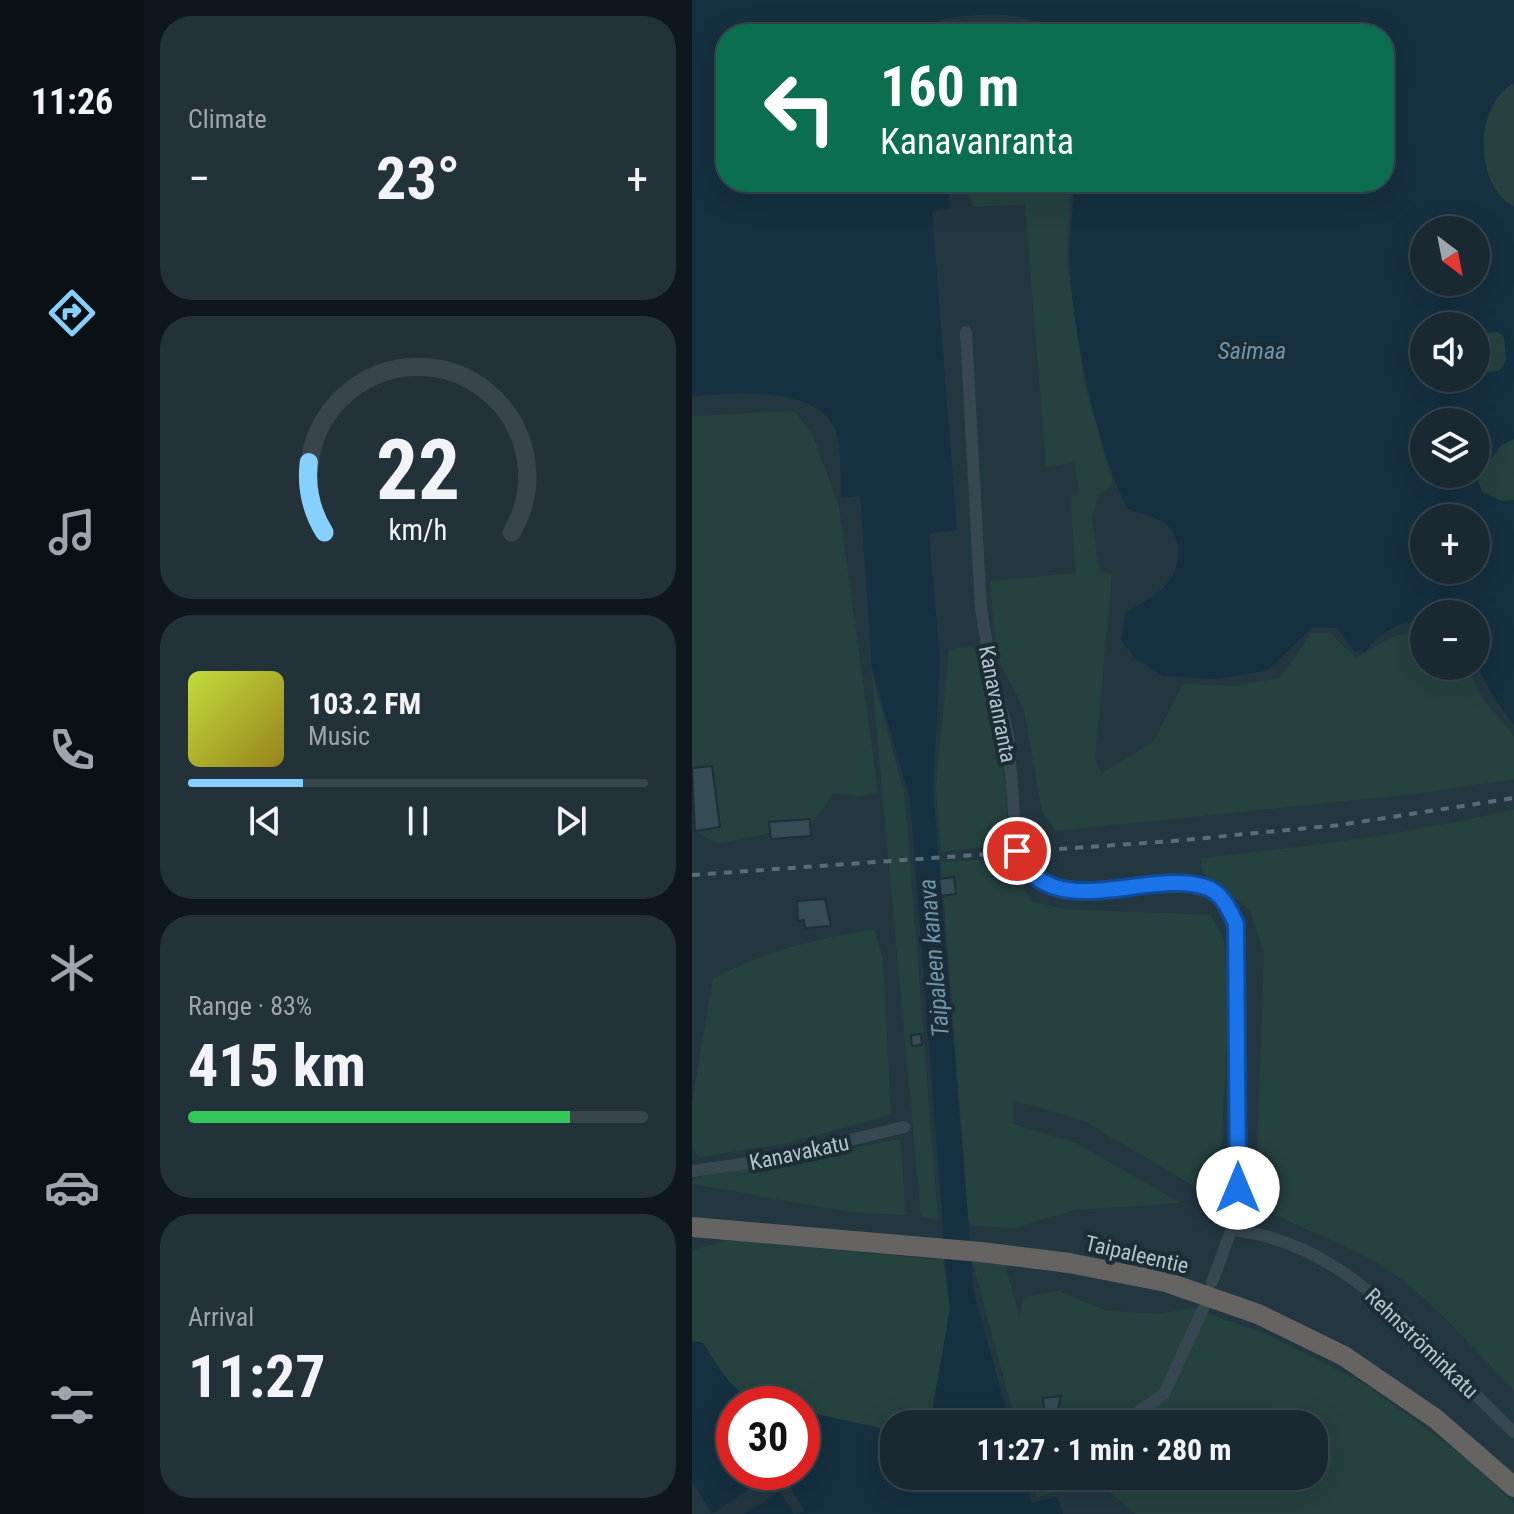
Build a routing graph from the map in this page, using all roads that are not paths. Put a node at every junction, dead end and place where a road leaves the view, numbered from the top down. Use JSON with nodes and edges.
{"nodes":[{"id":1,"x":966,"y":332,"type":"dead end"},
{"id":2,"x":904,"y":1127,"type":"dead end"},
{"id":3,"x":692,"y":1171,"type":"edge"},
{"id":4,"x":692,"y":1227,"type":"edge"},
{"id":5,"x":1234,"y":1230,"type":"junction"},
{"id":6,"x":1212,"y":1282,"type":"dead end"},
{"id":7,"x":1203,"y":1309,"type":"dead end"},
{"id":8,"x":1142,"y":1410,"type":"edge"},
{"id":9,"x":1514,"y":1432,"type":"edge"},
{"id":10,"x":1514,"y":1487,"type":"edge"}],
"edges":[{"from":1,"to":5,"type":"street","name":"Kanavanranta"},
{"from":2,"to":3,"type":"street","name":"Kanavakatu"},
{"from":4,"to":10,"type":"highway","name":"Taipaleentie"},
{"from":5,"to":6,"type":"street","name":"Kanavanranta"},
{"from":5,"to":9,"type":"street","name":"Rehnströminkatu"},
{"from":7,"to":8,"type":"street"}]}
